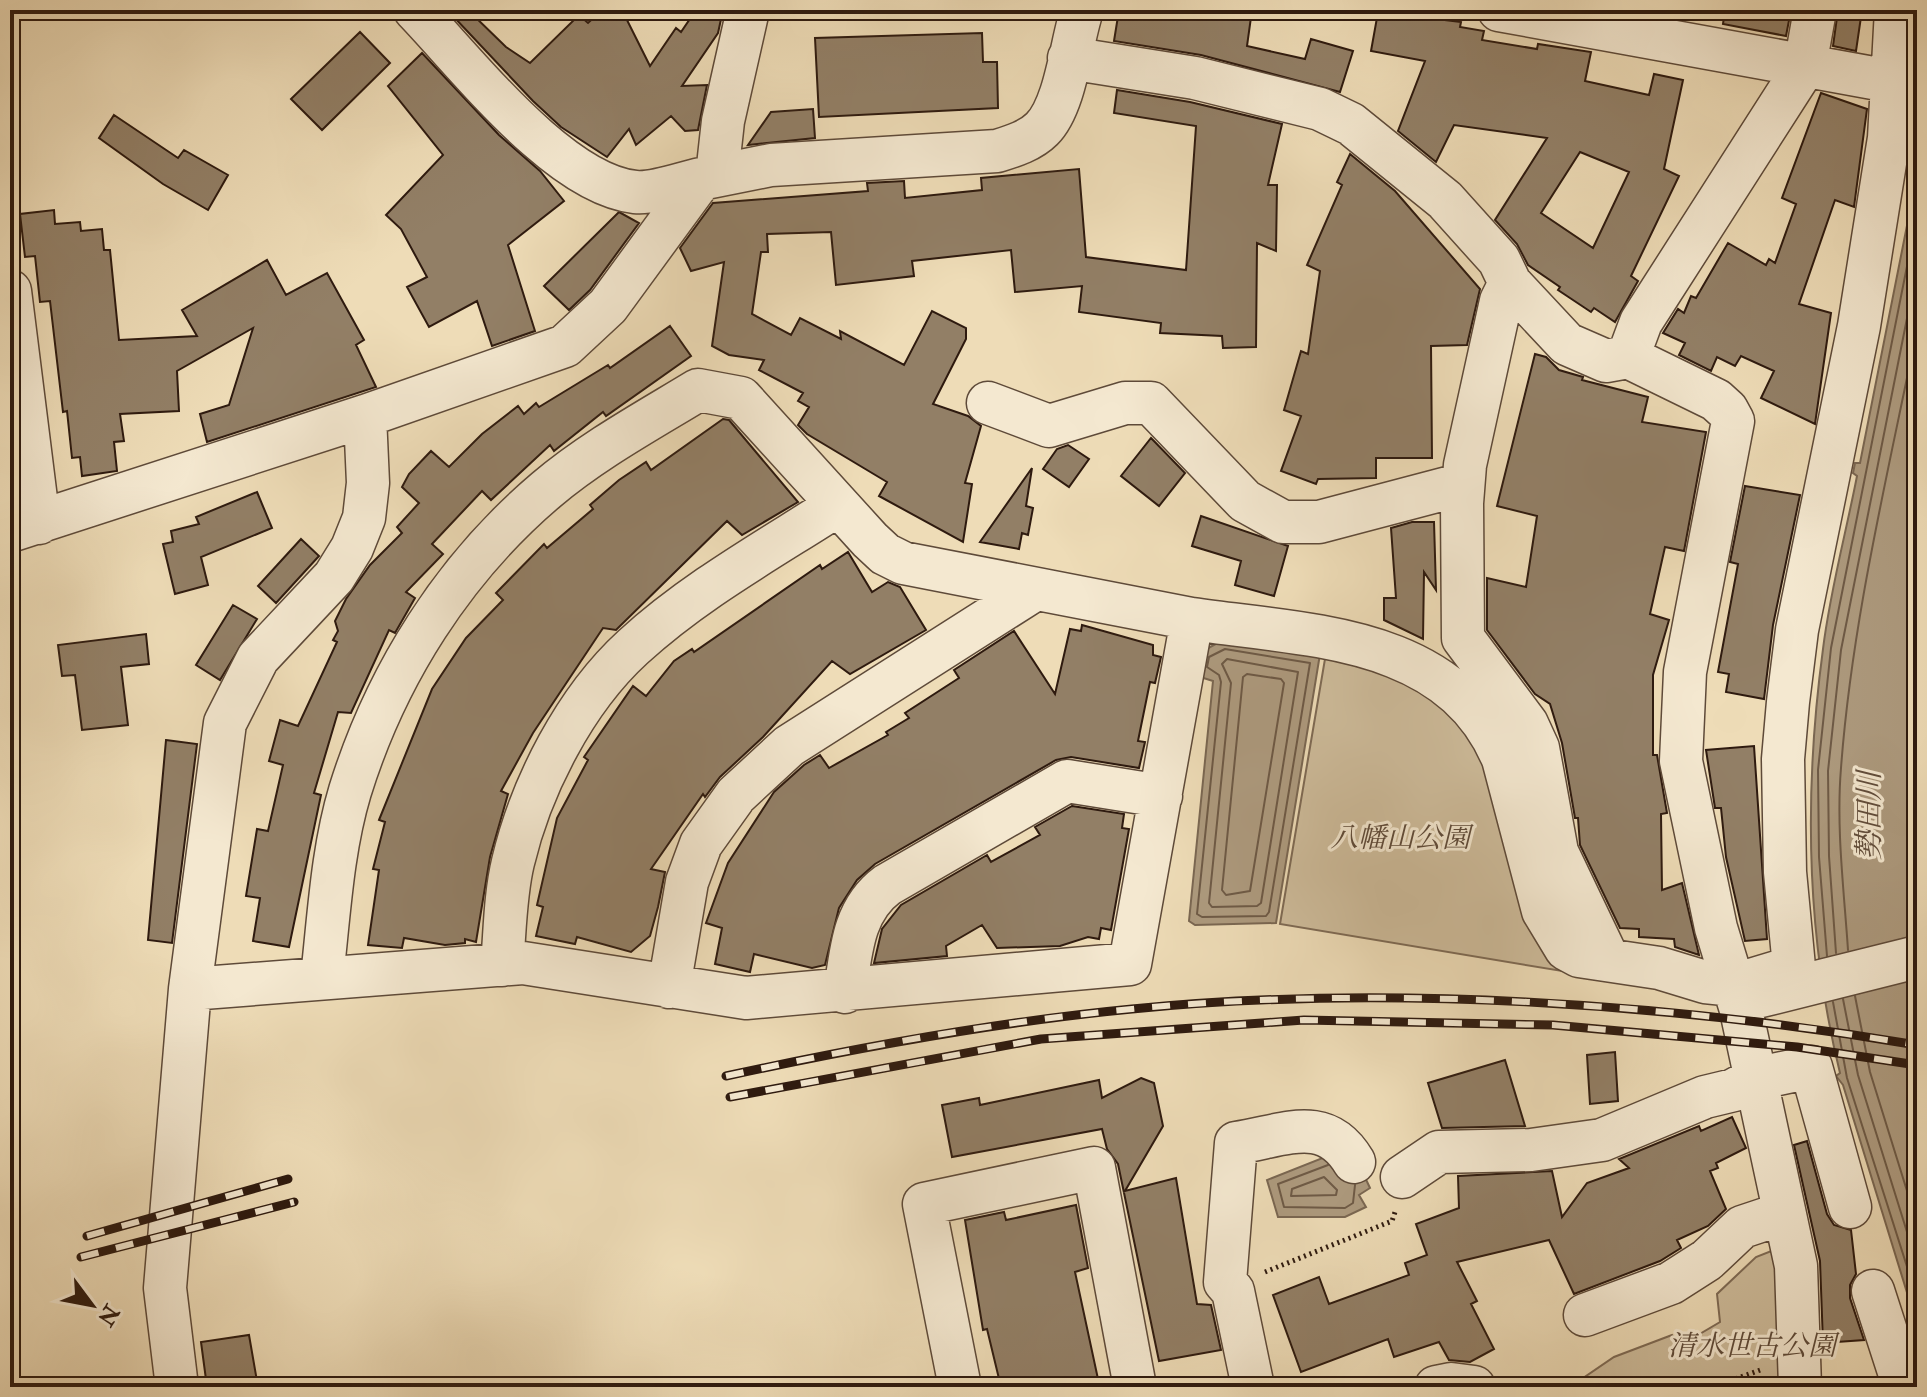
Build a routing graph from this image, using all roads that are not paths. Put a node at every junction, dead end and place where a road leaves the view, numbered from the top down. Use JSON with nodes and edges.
{"nodes":[{"id":1,"x":415,"y":10,"type":"edge"},
{"id":2,"x":748,"y":10,"type":"edge"},
{"id":3,"x":1082,"y":10,"type":"edge"},
{"id":4,"x":1499,"y":10,"type":"edge"},
{"id":5,"x":1815,"y":10,"type":"edge"},
{"id":6,"x":1896,"y":10,"type":"edge"},
{"id":7,"x":1598,"y":18,"type":"edge"},
{"id":8,"x":1069,"y":58,"type":"junction"},
{"id":9,"x":1805,"y":66,"type":"junction"},
{"id":10,"x":1906,"y":83,"type":"edge"},
{"id":11,"x":709,"y":177,"type":"junction"},
{"id":12,"x":1510,"y":283,"type":"junction"},
{"id":13,"x":10,"y":291,"type":"edge"},
{"id":14,"x":1628,"y":357,"type":"junction"},
{"id":15,"x":988,"y":403,"type":"dead end"},
{"id":16,"x":365,"y":416,"type":"junction"},
{"id":17,"x":1463,"y":484,"type":"junction"},
{"id":18,"x":838,"y":505,"type":"junction"},
{"id":19,"x":24,"y":527,"type":"edge"},
{"id":20,"x":1034,"y":590,"type":"junction"},
{"id":21,"x":1192,"y":619,"type":"junction"},
{"id":22,"x":1161,"y":796,"type":"junction"},
{"id":23,"x":1917,"y":957,"type":"edge"},
{"id":24,"x":1608,"y":959,"type":"junction"},
{"id":25,"x":502,"y":965,"type":"junction"},
{"id":26,"x":322,"y":977,"type":"junction"},
{"id":27,"x":669,"y":987,"type":"junction"},
{"id":28,"x":190,"y":989,"type":"junction"},
{"id":29,"x":1746,"y":991,"type":"junction"},
{"id":30,"x":845,"y":992,"type":"junction"},
{"id":31,"x":1754,"y":1079,"type":"junction"},
{"id":32,"x":1354,"y":1162,"type":"dead end"},
{"id":33,"x":1402,"y":1177,"type":"road end"},
{"id":34,"x":1850,"y":1207,"type":"dead end"},
{"id":35,"x":1784,"y":1213,"type":"junction"},
{"id":36,"x":1873,"y":1291,"type":"dead end"},
{"id":37,"x":1585,"y":1315,"type":"dead end"},
{"id":38,"x":1800,"y":1371,"type":"edge"},
{"id":39,"x":177,"y":1387,"type":"edge"},
{"id":40,"x":960,"y":1387,"type":"edge"},
{"id":41,"x":1135,"y":1387,"type":"edge"},
{"id":42,"x":1253,"y":1387,"type":"edge"},
{"id":43,"x":1436,"y":1387,"type":"edge"},
{"id":44,"x":1474,"y":1387,"type":"edge"},
{"id":45,"x":1904,"y":1387,"type":"edge"}],
"edges":[{"from":1,"to":11,"type":"street"},
{"from":2,"to":11,"type":"street"},
{"from":3,"to":8,"type":"street"},
{"from":4,"to":7,"type":"street"},
{"from":5,"to":9,"type":"street"},
{"from":6,"to":10,"type":"street"},
{"from":7,"to":9,"type":"street"},
{"from":8,"to":11,"type":"street"},
{"from":8,"to":12,"type":"street"},
{"from":9,"to":10,"type":"street"},
{"from":9,"to":14,"type":"street"},
{"from":10,"to":29,"type":"street"},
{"from":11,"to":16,"type":"street"},
{"from":12,"to":14,"type":"street"},
{"from":12,"to":17,"type":"street"},
{"from":13,"to":19,"type":"street"},
{"from":14,"to":29,"type":"street"},
{"from":15,"to":17,"type":"street"},
{"from":16,"to":19,"type":"street"},
{"from":16,"to":28,"type":"street"},
{"from":17,"to":24,"type":"street"},
{"from":18,"to":20,"type":"street"},
{"from":18,"to":25,"type":"street"},
{"from":18,"to":26,"type":"street"},
{"from":20,"to":21,"type":"street"},
{"from":20,"to":27,"type":"street"},
{"from":21,"to":22,"type":"street"},
{"from":21,"to":24,"type":"street"},
{"from":22,"to":30,"type":"street"},
{"from":22,"to":30,"type":"street"},
{"from":23,"to":29,"type":"street"},
{"from":24,"to":29,"type":"street"},
{"from":25,"to":26,"type":"street"},
{"from":25,"to":27,"type":"street"},
{"from":26,"to":28,"type":"street"},
{"from":27,"to":30,"type":"street"},
{"from":28,"to":39,"type":"street"},
{"from":29,"to":31,"type":"street"},
{"from":31,"to":33,"type":"street"},
{"from":31,"to":34,"type":"street"},
{"from":31,"to":35,"type":"street"},
{"from":32,"to":42,"type":"street"},
{"from":35,"to":37,"type":"street"},
{"from":35,"to":38,"type":"street"},
{"from":36,"to":45,"type":"street"},
{"from":40,"to":41,"type":"street"},
{"from":43,"to":44,"type":"street"}]}
